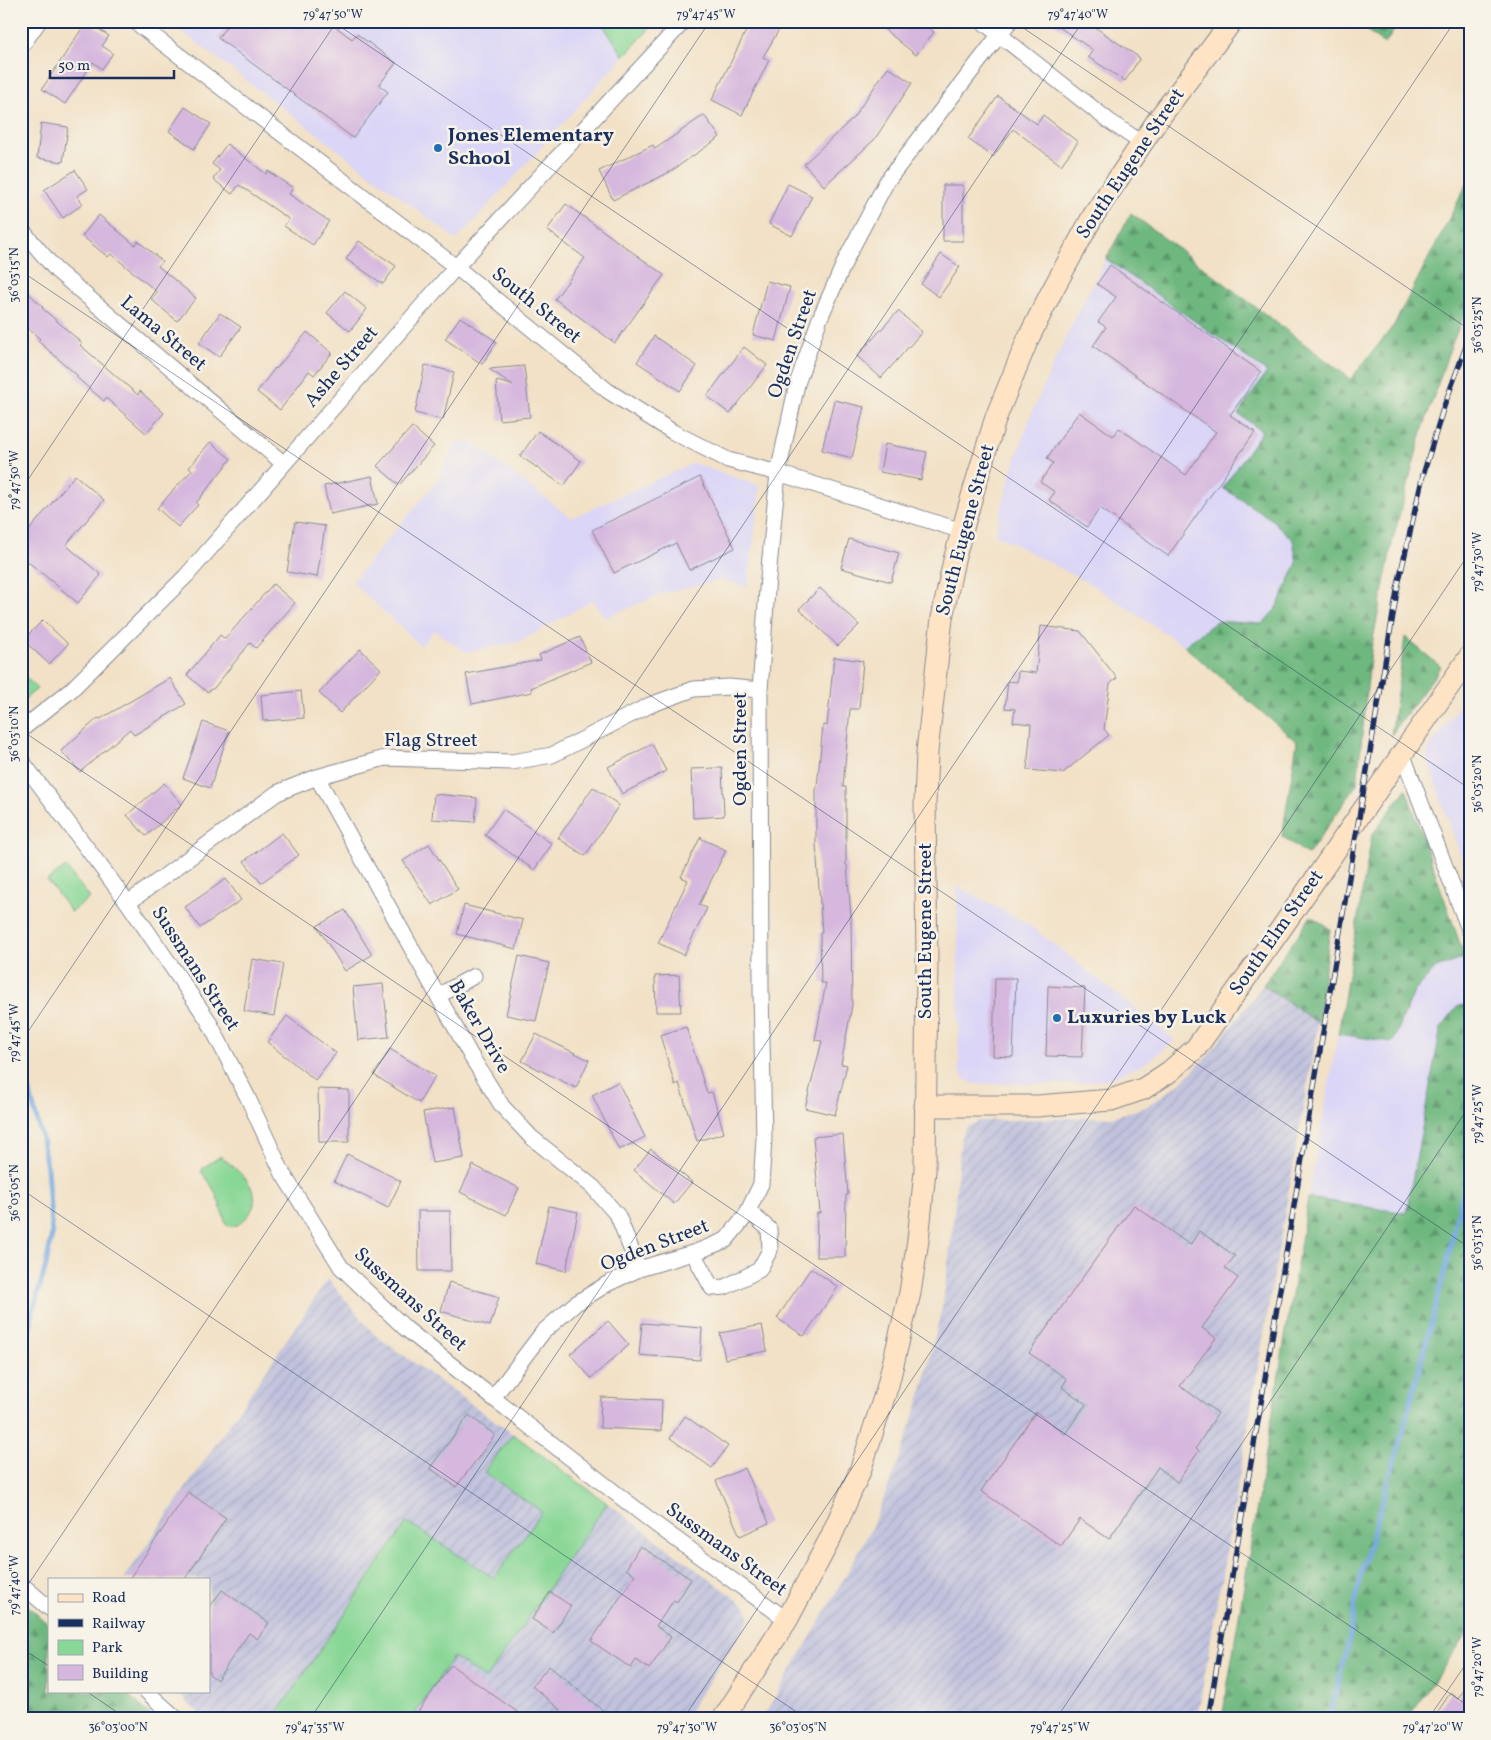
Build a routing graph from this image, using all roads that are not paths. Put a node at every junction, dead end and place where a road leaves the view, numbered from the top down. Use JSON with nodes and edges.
{"nodes":[{"id":1,"x":39,"y":21,"type":"edge"},
{"id":2,"x":134,"y":21,"type":"edge"},
{"id":3,"x":684,"y":21,"type":"edge"},
{"id":4,"x":982,"y":21,"type":"edge"},
{"id":5,"x":1010,"y":21,"type":"edge"},
{"id":6,"x":1232,"y":21,"type":"edge"},
{"id":7,"x":1000,"y":35,"type":"junction"},
{"id":8,"x":21,"y":47,"type":"edge"},
{"id":9,"x":1142,"y":143,"type":"junction"},
{"id":10,"x":21,"y":229,"type":"edge"},
{"id":11,"x":456,"y":268,"type":"junction"},
{"id":12,"x":284,"y":464,"type":"junction"},
{"id":13,"x":778,"y":473,"type":"junction"},
{"id":14,"x":962,"y":531,"type":"junction"},
{"id":15,"x":1470,"y":656,"type":"edge"},
{"id":16,"x":760,"y":690,"type":"junction"},
{"id":17,"x":21,"y":730,"type":"edge"},
{"id":18,"x":1402,"y":753,"type":"junction"},
{"id":19,"x":21,"y":760,"type":"edge"},
{"id":20,"x":317,"y":777,"type":"junction"},
{"id":21,"x":128,"y":903,"type":"junction"},
{"id":22,"x":1470,"y":932,"type":"edge"},
{"id":23,"x":474,"y":976,"type":"dead end"},
{"id":24,"x":438,"y":996,"type":"junction"},
{"id":25,"x":925,"y":1106,"type":"junction"},
{"id":26,"x":748,"y":1212,"type":"junction"},
{"id":27,"x":693,"y":1253,"type":"junction"},
{"id":28,"x":639,"y":1269,"type":"junction"},
{"id":29,"x":493,"y":1398,"type":"junction"},
{"id":30,"x":21,"y":1584,"type":"edge"},
{"id":31,"x":48,"y":1607,"type":"edge"},
{"id":32,"x":787,"y":1620,"type":"junction"},
{"id":33,"x":147,"y":1692,"type":"edge"},
{"id":34,"x":177,"y":1719,"type":"edge"},
{"id":35,"x":724,"y":1719,"type":"edge"}],
"edges":[{"from":1,"to":8,"type":"street"},
{"from":2,"to":11,"type":"street","name":"South Street"},
{"from":3,"to":11,"type":"street","name":"Ashe Street"},
{"from":4,"to":7,"type":"street"},
{"from":5,"to":7,"type":"street","name":"Ogden Street"},
{"from":6,"to":9,"type":"main road","name":"South Eugene Street"},
{"from":7,"to":9,"type":"street"},
{"from":7,"to":13,"type":"street","name":"Ogden Street"},
{"from":9,"to":14,"type":"main road","name":"South Eugene Street"},
{"from":10,"to":12,"type":"street","name":"Lama Street"},
{"from":11,"to":12,"type":"street","name":"Ashe Street"},
{"from":11,"to":13,"type":"street","name":"South Street"},
{"from":12,"to":17,"type":"street","name":"Ashe Street"},
{"from":13,"to":14,"type":"street","name":"South Street"},
{"from":13,"to":16,"type":"street","name":"Ogden Street"},
{"from":14,"to":25,"type":"main road","name":"South Eugene Street"},
{"from":15,"to":18,"type":"main road","name":"South Elm Street"},
{"from":16,"to":20,"type":"street","name":"Flag Street"},
{"from":16,"to":26,"type":"street","name":"Ogden Street"},
{"from":18,"to":22,"type":"street"},
{"from":18,"to":25,"type":"main road","name":"South Elm Street"},
{"from":19,"to":21,"type":"street","name":"Sussmans Street"},
{"from":20,"to":21,"type":"street","name":"Flag Street"},
{"from":20,"to":24,"type":"street","name":"Baker Drive"},
{"from":21,"to":29,"type":"street","name":"Sussmans Street"},
{"from":23,"to":24,"type":"street"},
{"from":24,"to":28,"type":"street","name":"Baker Drive"},
{"from":25,"to":32,"type":"main road","name":"South Eugene Street"},
{"from":26,"to":27,"type":"street","name":"Ogden Street"},
{"from":26,"to":27,"type":"street"},
{"from":27,"to":28,"type":"street","name":"Ogden Street"},
{"from":28,"to":29,"type":"street","name":"Ogden Street"},
{"from":29,"to":32,"type":"street","name":"Sussmans Street"},
{"from":30,"to":31,"type":"street"},
{"from":32,"to":35,"type":"main road","name":"South Eugene Street"},
{"from":33,"to":34,"type":"street"}]}
